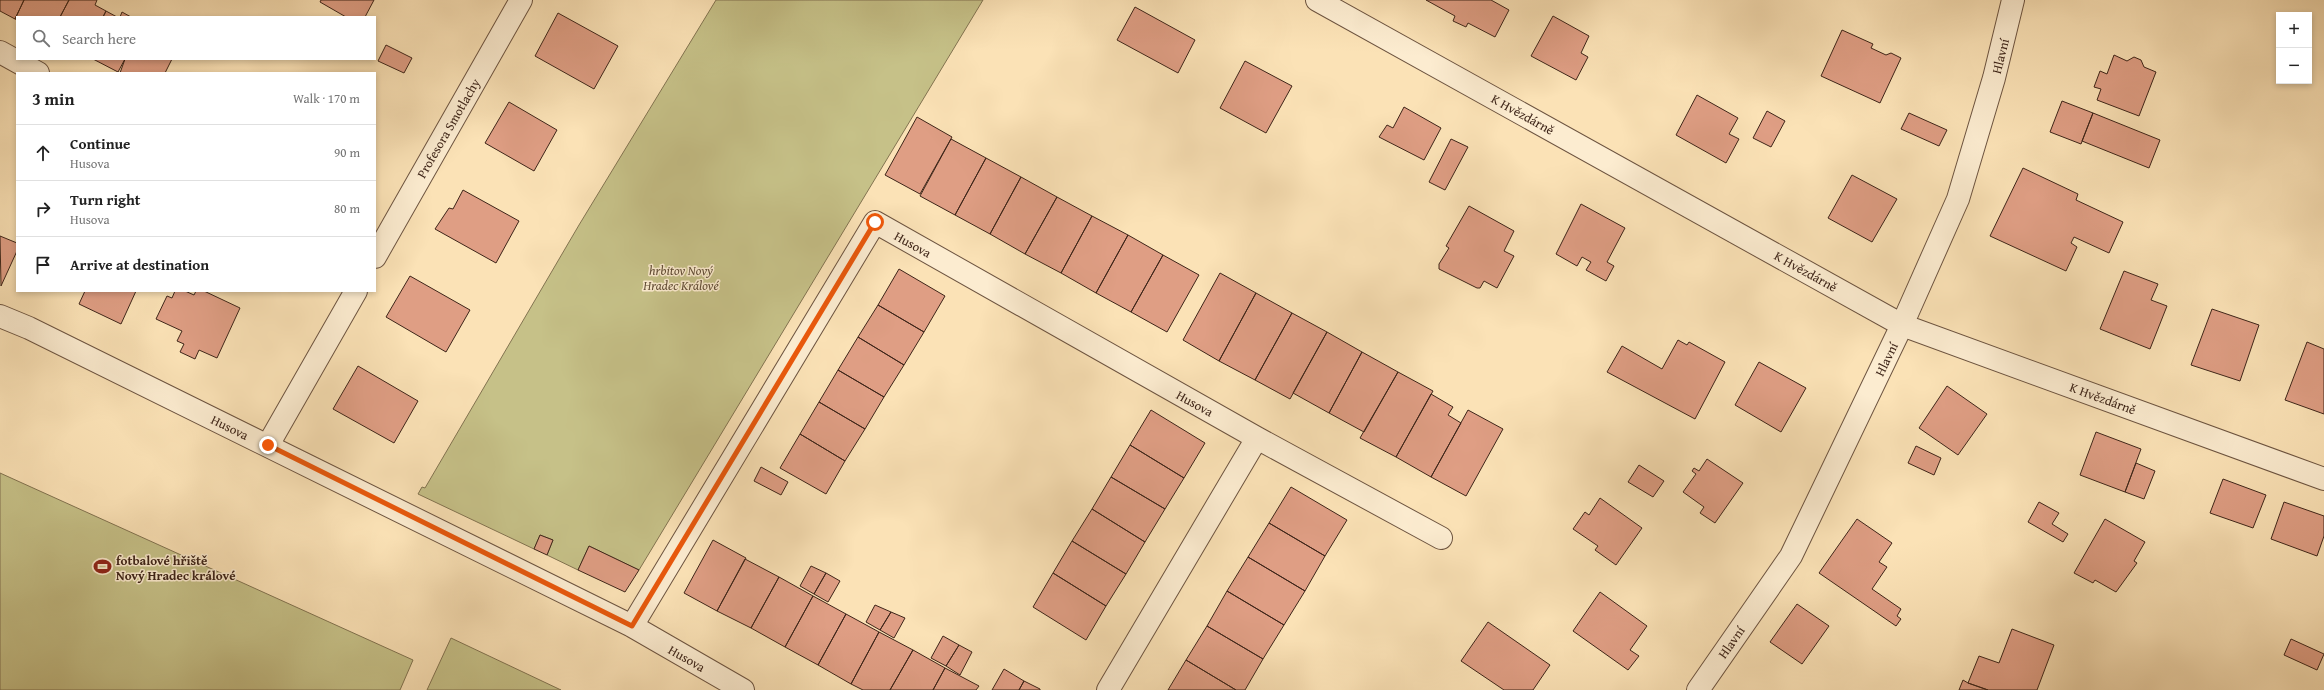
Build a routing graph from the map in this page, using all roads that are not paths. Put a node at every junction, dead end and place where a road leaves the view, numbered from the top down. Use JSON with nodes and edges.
{"nodes":[{"id":1,"x":521,"y":0,"type":"edge"},
{"id":2,"x":2014,"y":1,"type":"edge"},
{"id":3,"x":1330,"y":3,"type":"edge"},
{"id":4,"x":0,"y":52,"type":"edge"},
{"id":5,"x":36,"y":72,"type":"edge"},
{"id":6,"x":376,"y":255,"type":"edge"},
{"id":7,"x":355,"y":292,"type":"edge"},
{"id":8,"x":0,"y":316,"type":"edge"},
{"id":9,"x":1902,"y":324,"type":"junction"},
{"id":10,"x":1257,"y":438,"type":"junction"},
{"id":11,"x":268,"y":445,"type":"junction"},
{"id":12,"x":2324,"y":479,"type":"edge"},
{"id":13,"x":1441,"y":538,"type":"dead end"},
{"id":14,"x":632,"y":626,"type":"junction"},
{"id":15,"x":743,"y":690,"type":"edge"},
{"id":16,"x":1108,"y":690,"type":"edge"},
{"id":17,"x":1698,"y":690,"type":"edge"}],
"edges":[{"from":1,"to":6,"type":"street","name":"Profesora Smotlachy"},
{"from":2,"to":9,"type":"street","name":"Hlavní"},
{"from":3,"to":9,"type":"street","name":"K Hvězdárně"},
{"from":4,"to":5,"type":"street"},
{"from":7,"to":11,"type":"street"},
{"from":8,"to":11,"type":"street","name":"Husova"},
{"from":9,"to":12,"type":"street","name":"K Hvězdárně"},
{"from":9,"to":17,"type":"street","name":"Hlavní"},
{"from":10,"to":13,"type":"street","name":"Husova"},
{"from":10,"to":14,"type":"street","name":"Husova"},
{"from":10,"to":16,"type":"street"},
{"from":11,"to":14,"type":"street","name":"Husova"},
{"from":14,"to":15,"type":"street","name":"Husova"}]}
